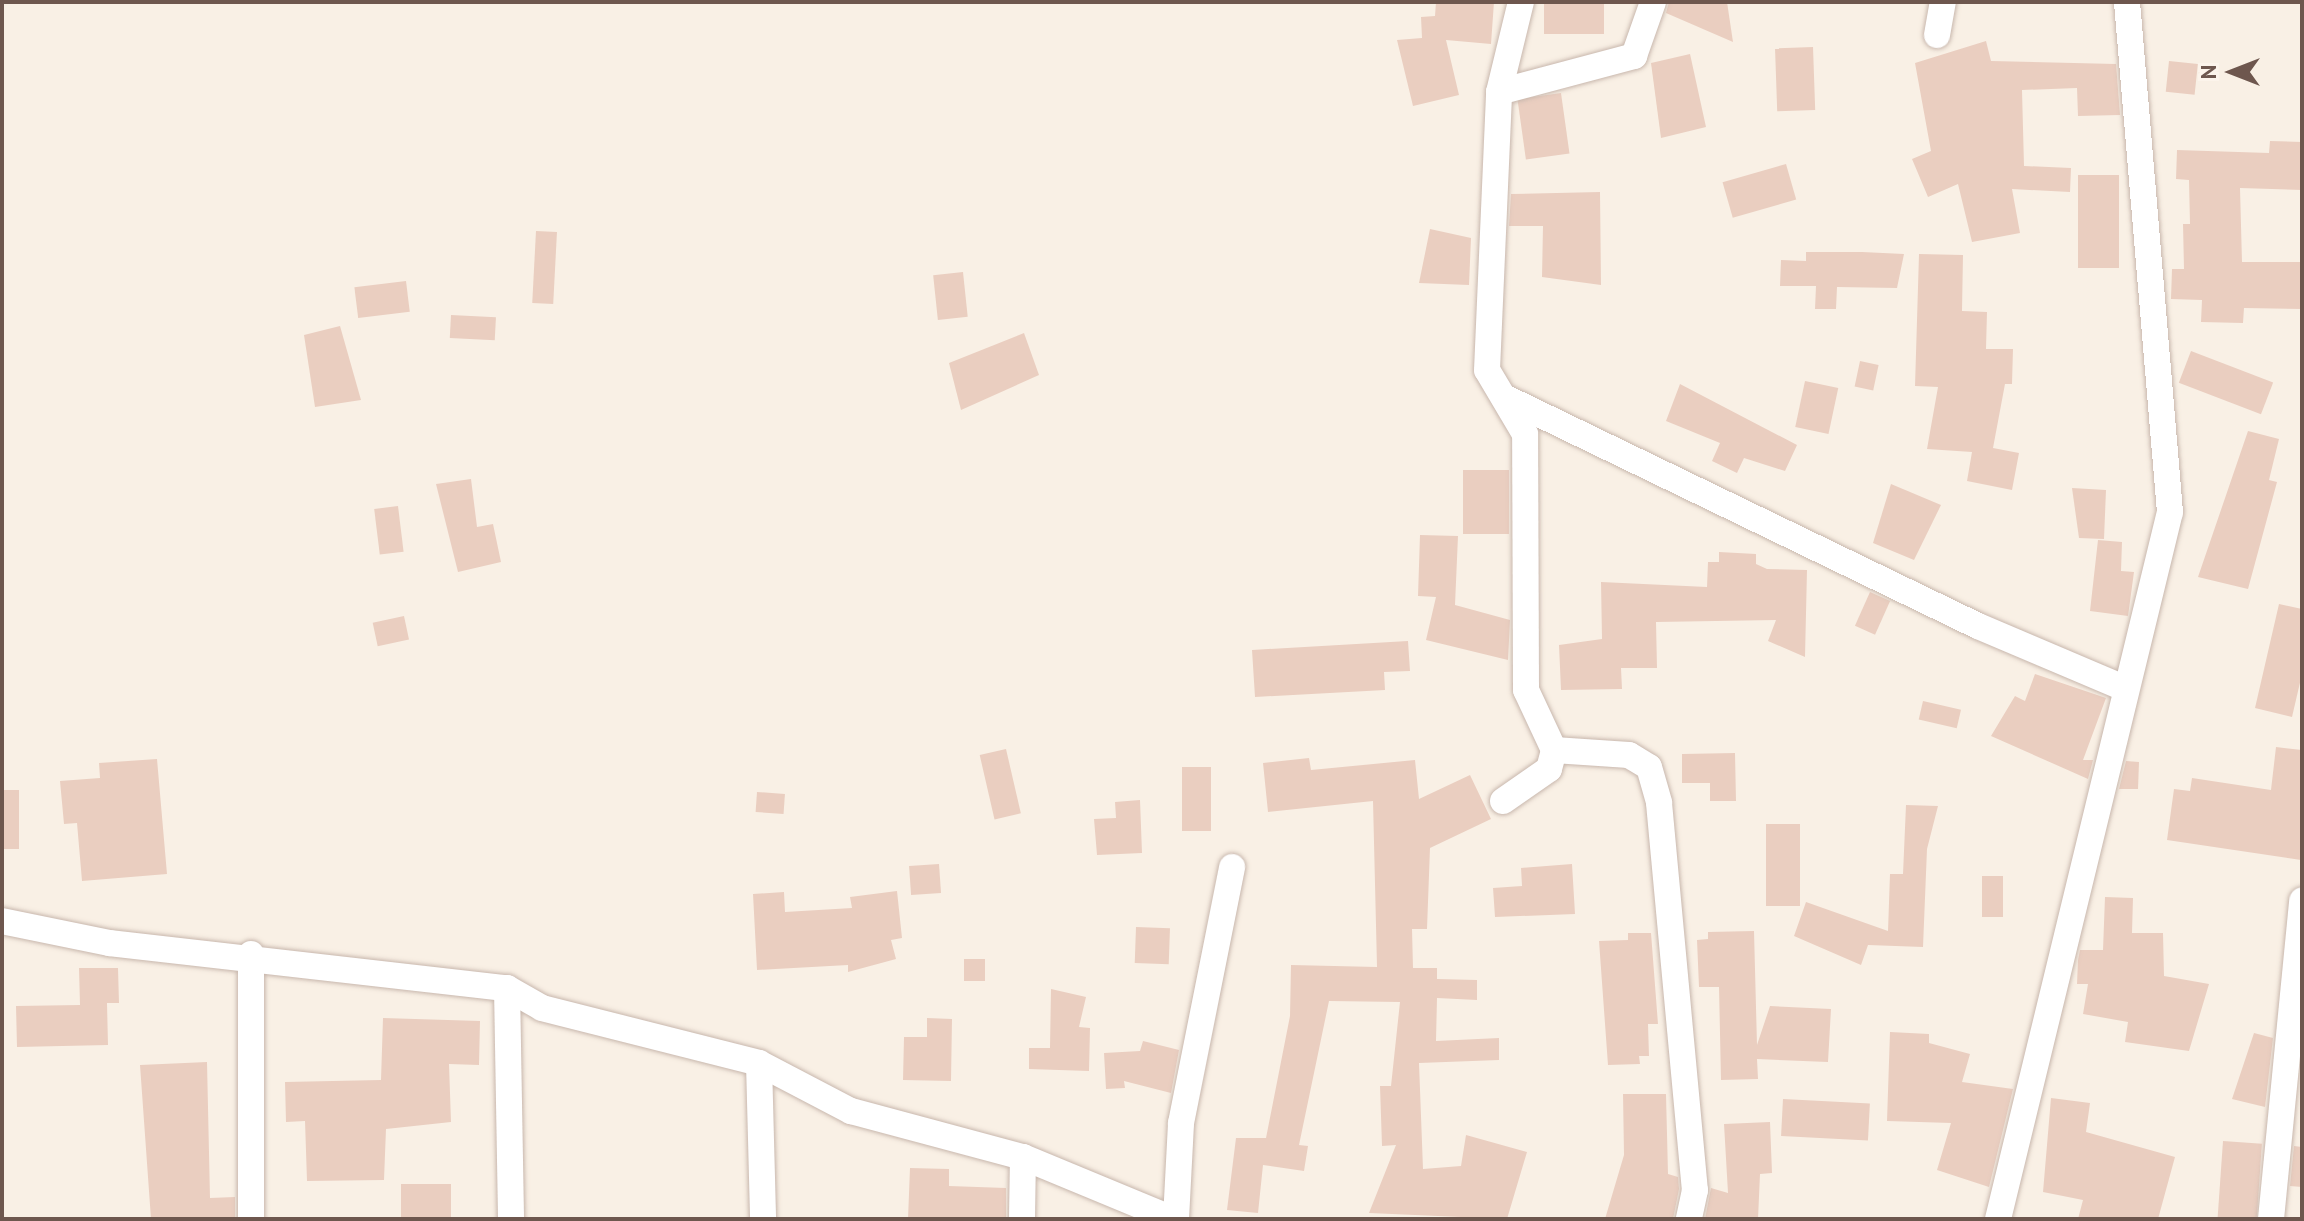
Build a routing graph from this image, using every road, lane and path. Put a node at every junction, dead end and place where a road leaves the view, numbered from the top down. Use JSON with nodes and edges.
{"nodes":[{"id":1,"x":1521,"y":2,"type":"edge"},
{"id":2,"x":1653,"y":2,"type":"edge"},
{"id":3,"x":1943,"y":2,"type":"edge"},
{"id":4,"x":2127,"y":2,"type":"edge"},
{"id":5,"x":1937,"y":35,"type":"dead end"},
{"id":6,"x":1499,"y":92,"type":"junction"},
{"id":7,"x":1504,"y":397,"type":"junction"},
{"id":8,"x":2124,"y":688,"type":"junction"},
{"id":9,"x":1554,"y":750,"type":"junction"},
{"id":10,"x":1503,"y":801,"type":"dead end"},
{"id":11,"x":1232,"y":867,"type":"dead end"},
{"id":12,"x":2302,"y":901,"type":"edge"},
{"id":13,"x":2,"y":921,"type":"edge"},
{"id":14,"x":251,"y":954,"type":"junction"},
{"id":15,"x":507,"y":988,"type":"junction"},
{"id":16,"x":759,"y":1063,"type":"junction"},
{"id":17,"x":1023,"y":1157,"type":"junction"},
{"id":18,"x":251,"y":1219,"type":"edge"},
{"id":19,"x":511,"y":1219,"type":"edge"},
{"id":20,"x":763,"y":1219,"type":"edge"},
{"id":21,"x":1022,"y":1219,"type":"edge"},
{"id":22,"x":1175,"y":1219,"type":"edge"},
{"id":23,"x":1689,"y":1219,"type":"edge"},
{"id":24,"x":1998,"y":1219,"type":"edge"},
{"id":25,"x":2271,"y":1219,"type":"edge"}],
"edges":[{"from":1,"to":6,"type":"street"},
{"from":2,"to":6,"type":"street"},
{"from":3,"to":5,"type":"street"},
{"from":4,"to":8,"type":"street"},
{"from":6,"to":7,"type":"street"},
{"from":7,"to":8,"type":"street"},
{"from":7,"to":9,"type":"street"},
{"from":8,"to":24,"type":"street"},
{"from":9,"to":10,"type":"street"},
{"from":9,"to":23,"type":"street"},
{"from":11,"to":22,"type":"street"},
{"from":12,"to":25,"type":"street"},
{"from":13,"to":14,"type":"street"},
{"from":14,"to":15,"type":"street"},
{"from":14,"to":18,"type":"street"},
{"from":15,"to":16,"type":"street"},
{"from":15,"to":19,"type":"street"},
{"from":16,"to":17,"type":"street"},
{"from":16,"to":20,"type":"street"},
{"from":17,"to":21,"type":"street"},
{"from":17,"to":22,"type":"street"}]}
